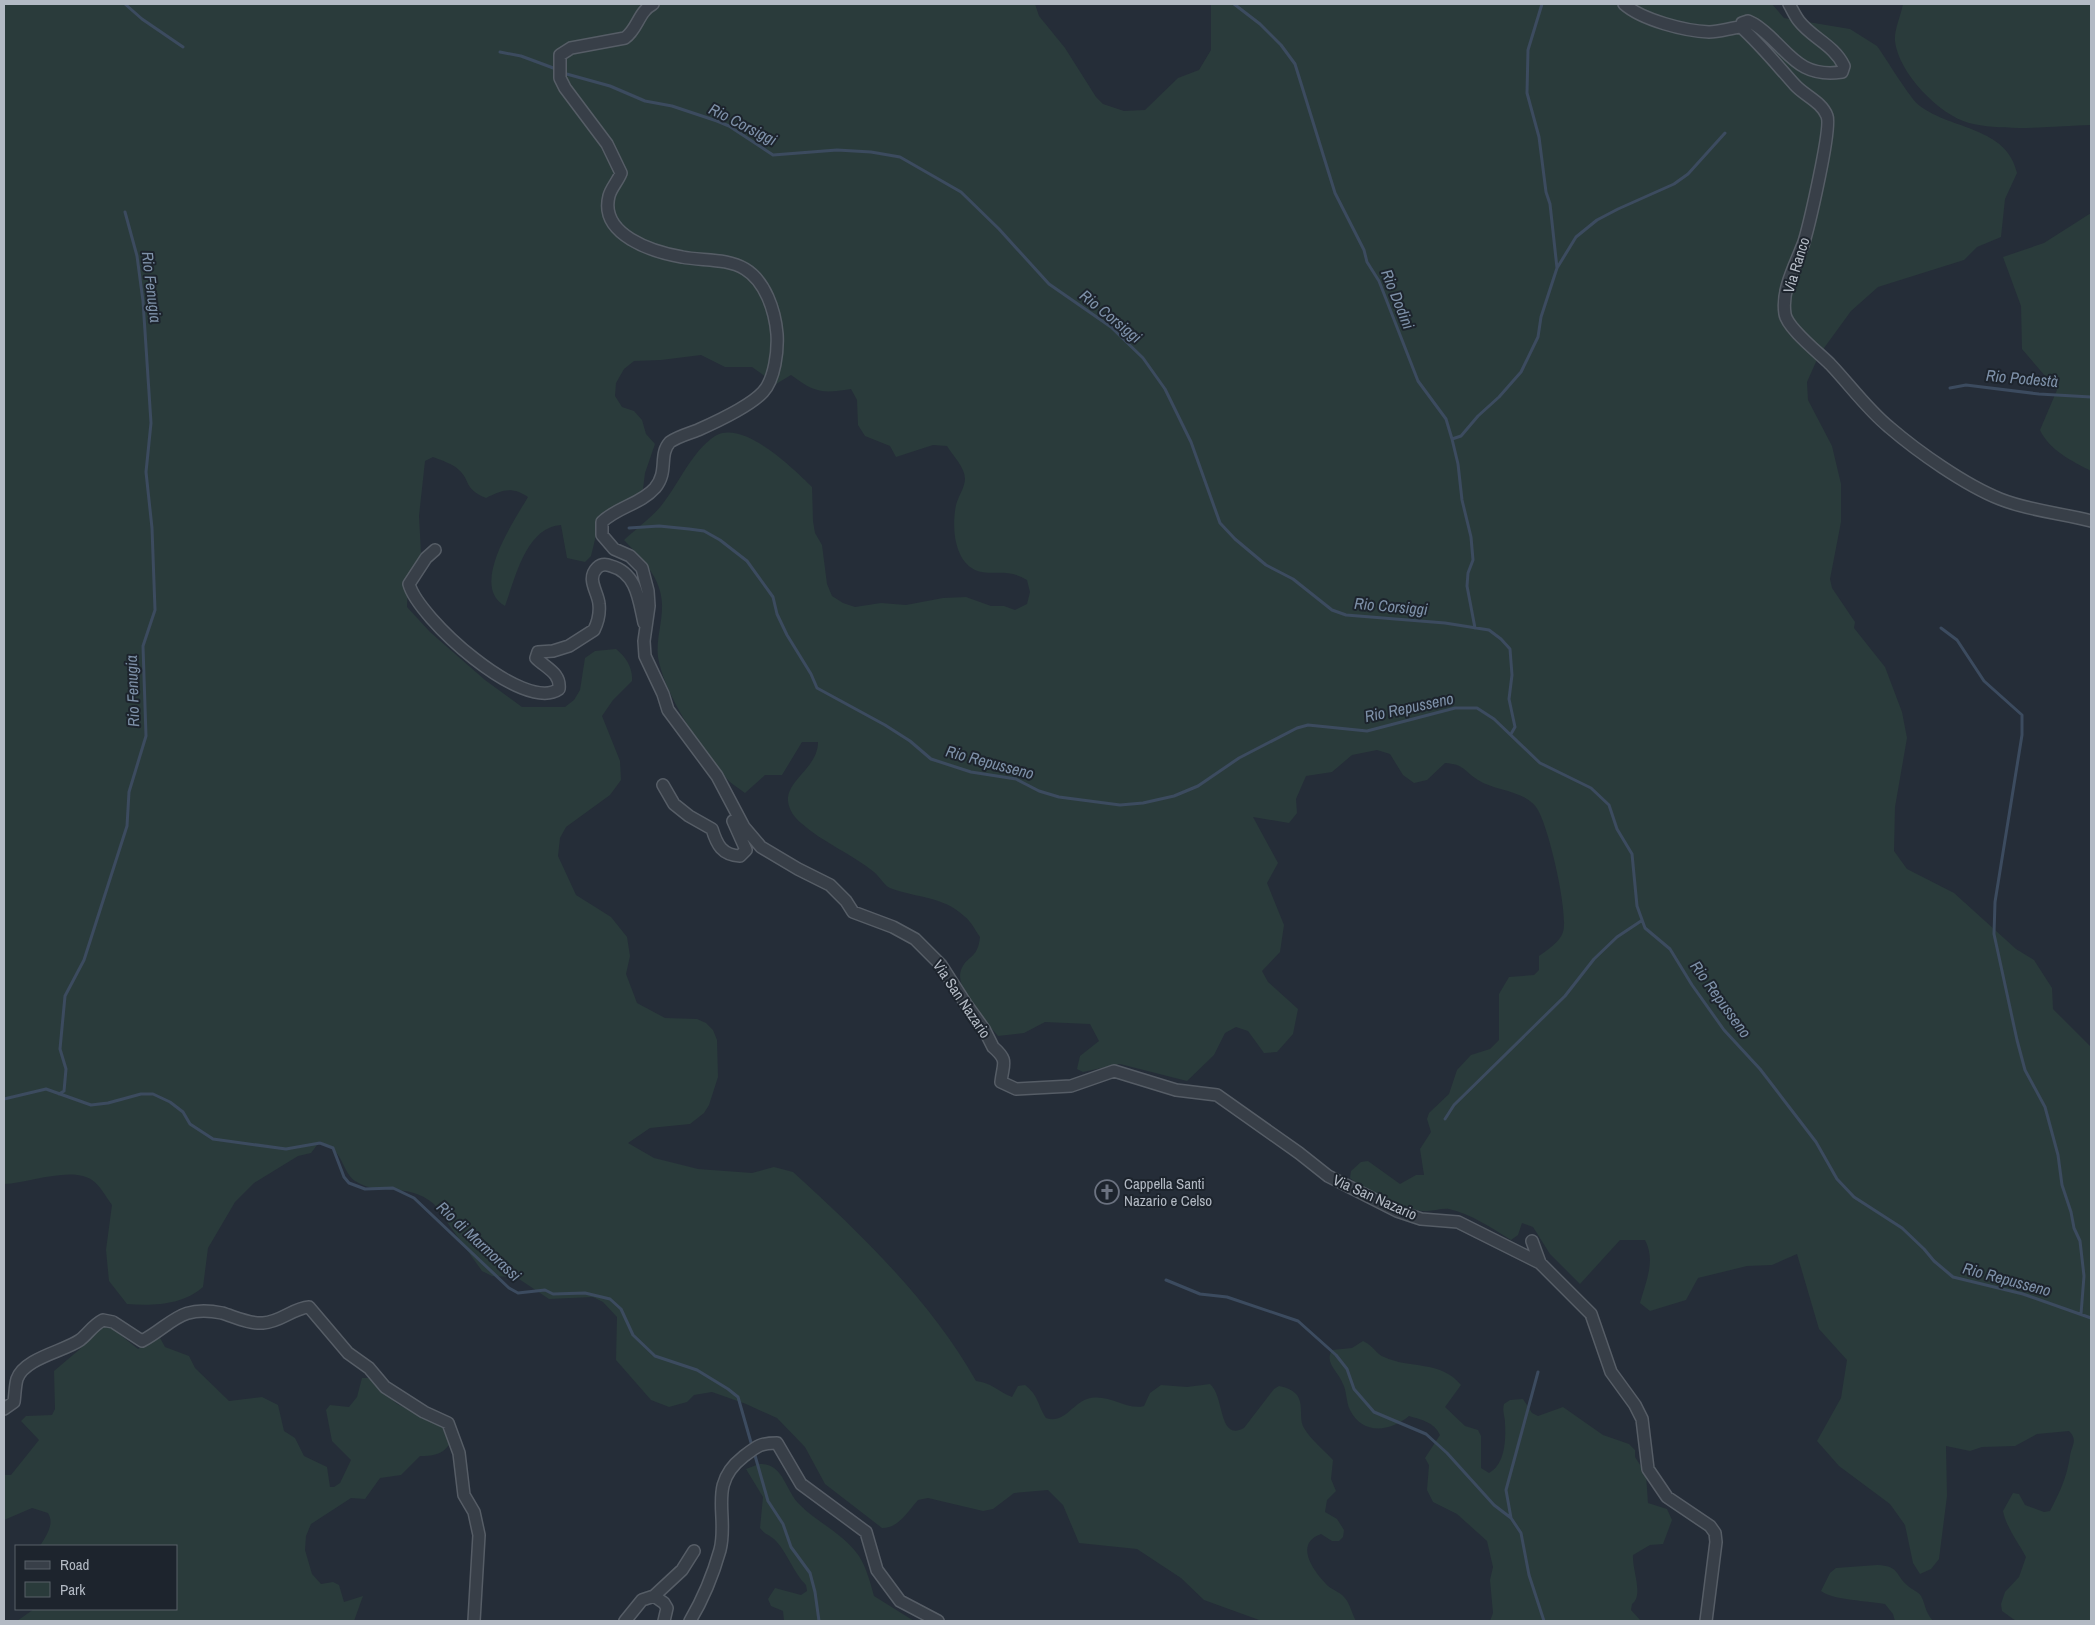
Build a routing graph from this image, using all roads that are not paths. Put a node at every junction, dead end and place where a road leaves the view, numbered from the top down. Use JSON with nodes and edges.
{"nodes":[{"id":1,"x":653,"y":4,"type":"edge"},
{"id":2,"x":1624,"y":4,"type":"edge"},
{"id":3,"x":1789,"y":4,"type":"edge"},
{"id":4,"x":1741,"y":27,"type":"junction"},
{"id":5,"x":2091,"y":522,"type":"edge"},
{"id":6,"x":435,"y":550,"type":"dead end"},
{"id":7,"x":645,"y":629,"type":"junction"},
{"id":8,"x":663,"y":785,"type":"dead end"},
{"id":9,"x":726,"y":796,"type":"junction"},
{"id":10,"x":1532,"y":1241,"type":"dead end"},
{"id":11,"x":1540,"y":1263,"type":"junction"},
{"id":12,"x":4,"y":1409,"type":"edge"},
{"id":13,"x":694,"y":1551,"type":"dead end"},
{"id":14,"x":654,"y":1596,"type":"junction"},
{"id":15,"x":474,"y":1621,"type":"edge"},
{"id":16,"x":625,"y":1621,"type":"edge"},
{"id":17,"x":664,"y":1621,"type":"edge"},
{"id":18,"x":690,"y":1621,"type":"edge"},
{"id":19,"x":938,"y":1621,"type":"edge"},
{"id":20,"x":1706,"y":1621,"type":"edge"}],
"edges":[{"from":1,"to":7,"type":"street","name":"Via San Nazario"},
{"from":2,"to":4,"type":"street"},
{"from":3,"to":4,"type":"street"},
{"from":4,"to":5,"type":"street","name":"Via Ranco"},
{"from":6,"to":7,"type":"street"},
{"from":7,"to":9,"type":"street","name":"Via San Nazario"},
{"from":8,"to":9,"type":"street"},
{"from":9,"to":11,"type":"street","name":"Via San Nazario"},
{"from":10,"to":11,"type":"street"},
{"from":11,"to":20,"type":"street","name":"Via San Nazario"},
{"from":12,"to":15,"type":"street"},
{"from":13,"to":14,"type":"street"},
{"from":14,"to":16,"type":"street"},
{"from":14,"to":17,"type":"street"},
{"from":18,"to":19,"type":"street"}]}
